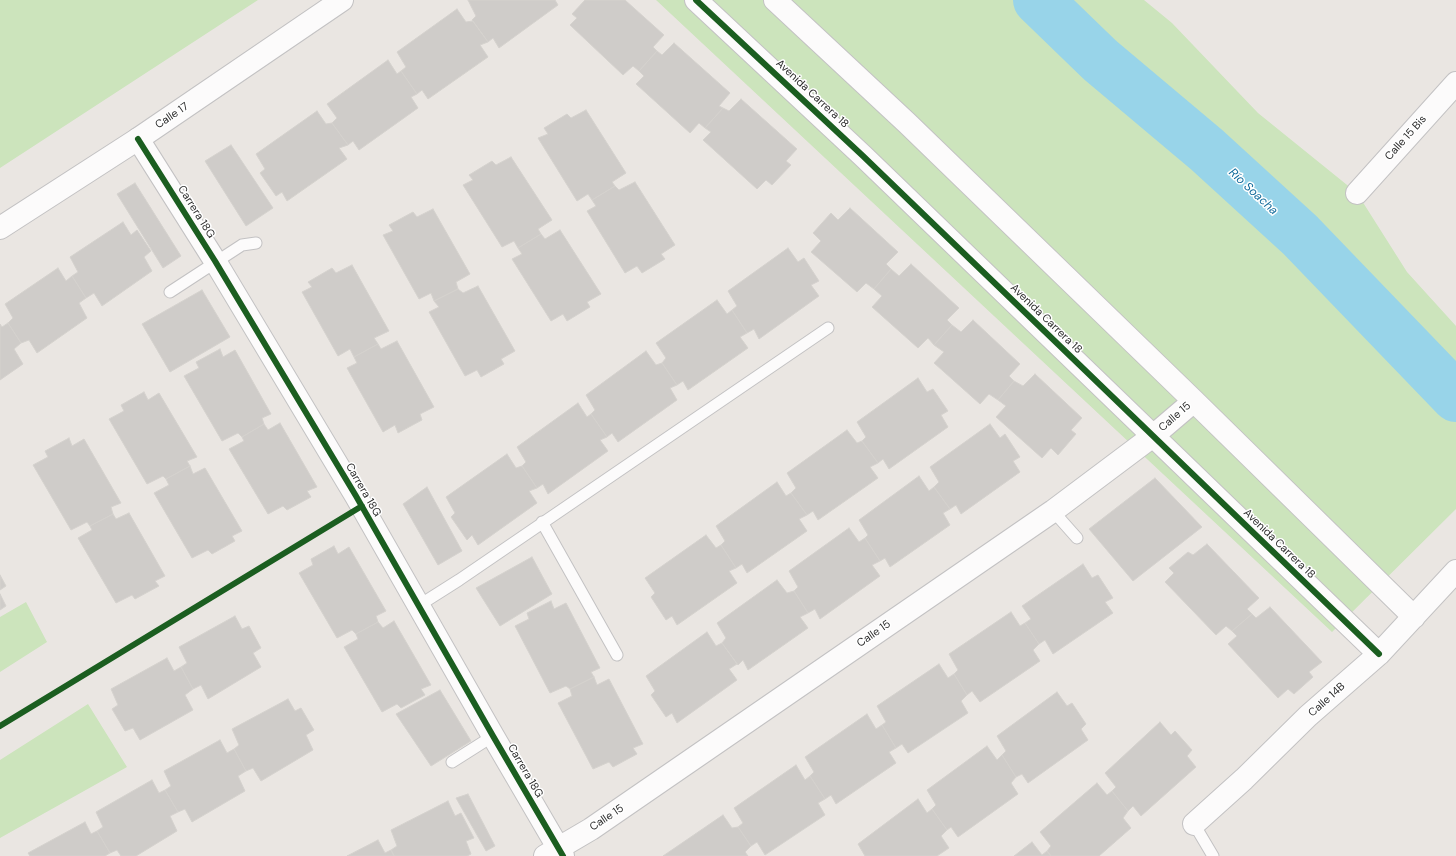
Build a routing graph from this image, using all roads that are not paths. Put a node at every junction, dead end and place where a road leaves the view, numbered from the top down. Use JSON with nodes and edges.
{"nodes":[{"id":1,"x":342,"y":0,"type":"edge"},
{"id":2,"x":696,"y":0,"type":"edge"},
{"id":3,"x":775,"y":0,"type":"edge"},
{"id":4,"x":1456,"y":83,"type":"edge"},
{"id":5,"x":138,"y":139,"type":"junction"},
{"id":6,"x":1357,"y":193,"type":"dead end"},
{"id":7,"x":0,"y":228,"type":"edge"},
{"id":8,"x":256,"y":243,"type":"dead end"},
{"id":9,"x":215,"y":261,"type":"junction"},
{"id":10,"x":170,"y":292,"type":"dead end"},
{"id":11,"x":828,"y":328,"type":"dead end"},
{"id":12,"x":1194,"y":401,"type":"junction"},
{"id":13,"x":1153,"y":436,"type":"junction"},
{"id":14,"x":1053,"y":511,"type":"junction"},
{"id":15,"x":542,"y":522,"type":"junction"},
{"id":16,"x":1077,"y":538,"type":"dead end"},
{"id":17,"x":1456,"y":571,"type":"edge"},
{"id":18,"x":418,"y":606,"type":"junction"},
{"id":19,"x":1414,"y":617,"type":"junction"},
{"id":20,"x":1379,"y":654,"type":"junction"},
{"id":21,"x":617,"y":655,"type":"dead end"},
{"id":22,"x":492,"y":736,"type":"junction"},
{"id":23,"x":452,"y":762,"type":"dead end"},
{"id":24,"x":1194,"y":824,"type":"joint"},
{"id":25,"x":555,"y":853,"type":"edge"},
{"id":26,"x":1213,"y":856,"type":"edge"}],
"edges":[{"from":1,"to":5,"type":"street","name":"Calle 17"},
{"from":2,"to":13,"type":"street","name":"Avenida Carrera 18"},
{"from":3,"to":12,"type":"street"},
{"from":4,"to":6,"type":"street","name":"Calle 15 Bis"},
{"from":5,"to":7,"type":"street","name":"Calle 17"},
{"from":5,"to":9,"type":"street","name":"Carrera 18G"},
{"from":8,"to":9,"type":"lane"},
{"from":9,"to":10,"type":"lane"},
{"from":9,"to":18,"type":"street","name":"Carrera 18G"},
{"from":11,"to":15,"type":"lane"},
{"from":12,"to":13,"type":"street","name":"Calle 15"},
{"from":12,"to":19,"type":"street"},
{"from":13,"to":14,"type":"street","name":"Calle 15"},
{"from":13,"to":20,"type":"street","name":"Avenida Carrera 18"},
{"from":14,"to":16,"type":"lane"},
{"from":14,"to":25,"type":"street","name":"Calle 15"},
{"from":15,"to":18,"type":"lane"},
{"from":15,"to":21,"type":"lane"},
{"from":17,"to":19,"type":"street","name":"Calle 14B"},
{"from":18,"to":22,"type":"street","name":"Carrera 18G"},
{"from":19,"to":20,"type":"street","name":"Calle 14B"},
{"from":20,"to":24,"type":"street","name":"Calle 14B"},
{"from":22,"to":23,"type":"lane"},
{"from":22,"to":25,"type":"street","name":"Carrera 18G"},
{"from":24,"to":26,"type":"lane"}]}
